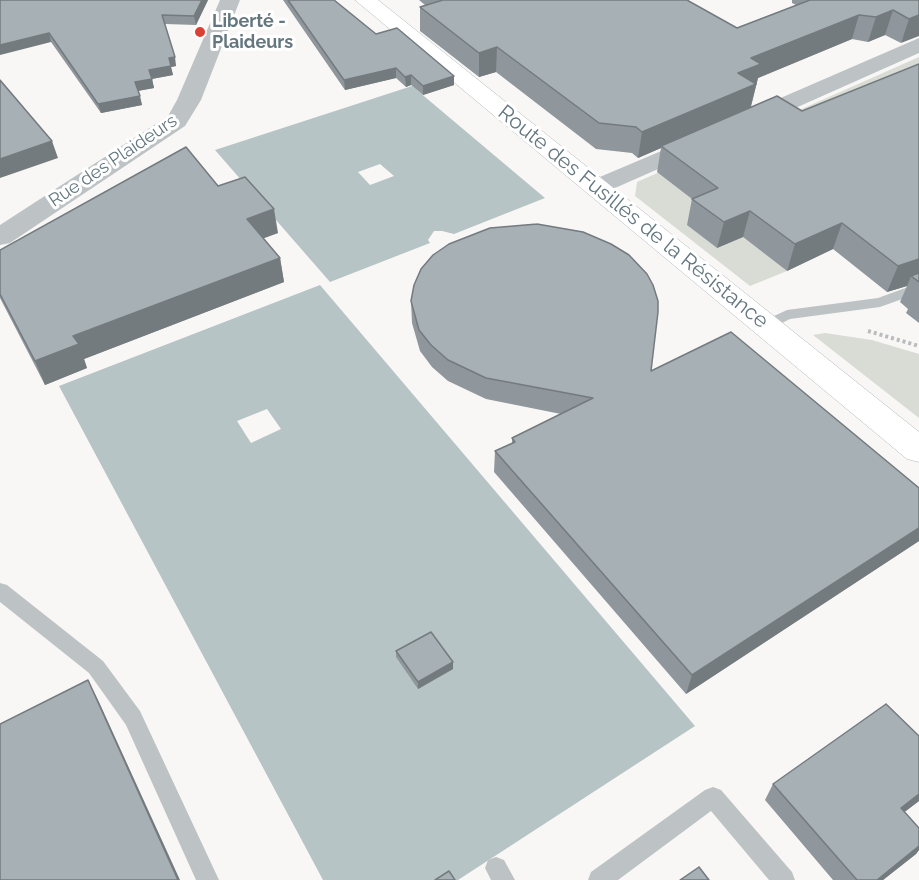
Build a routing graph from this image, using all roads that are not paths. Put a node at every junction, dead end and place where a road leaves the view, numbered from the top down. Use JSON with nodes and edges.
{"nodes":[{"id":1,"x":230,"y":0,"type":"edge"},
{"id":2,"x":364,"y":0,"type":"edge"},
{"id":3,"x":919,"y":45,"type":"edge"},
{"id":4,"x":597,"y":187,"type":"junction"},
{"id":5,"x":0,"y":237,"type":"edge"},
{"id":6,"x":919,"y":288,"type":"edge"},
{"id":7,"x":766,"y":326,"type":"junction"},
{"id":8,"x":913,"y":443,"type":"edge"},
{"id":9,"x":0,"y":591,"type":"edge"},
{"id":10,"x":208,"y":880,"type":"edge"},
{"id":11,"x":599,"y":880,"type":"edge"},
{"id":12,"x":784,"y":880,"type":"edge"}],
"edges":[{"from":1,"to":5,"type":"street","name":"Rue des Plaideurs"},
{"from":2,"to":4,"type":"main road","name":"Route des Fusillés de la Résistance"},
{"from":3,"to":4,"type":"street"},
{"from":4,"to":7,"type":"main road","name":"Route des Fusillés de la Résistance"},
{"from":6,"to":7,"type":"lane"},
{"from":7,"to":8,"type":"main road","name":"Route des Fusillés de la Résistance"},
{"from":9,"to":10,"type":"lane"},
{"from":11,"to":12,"type":"lane"}]}
